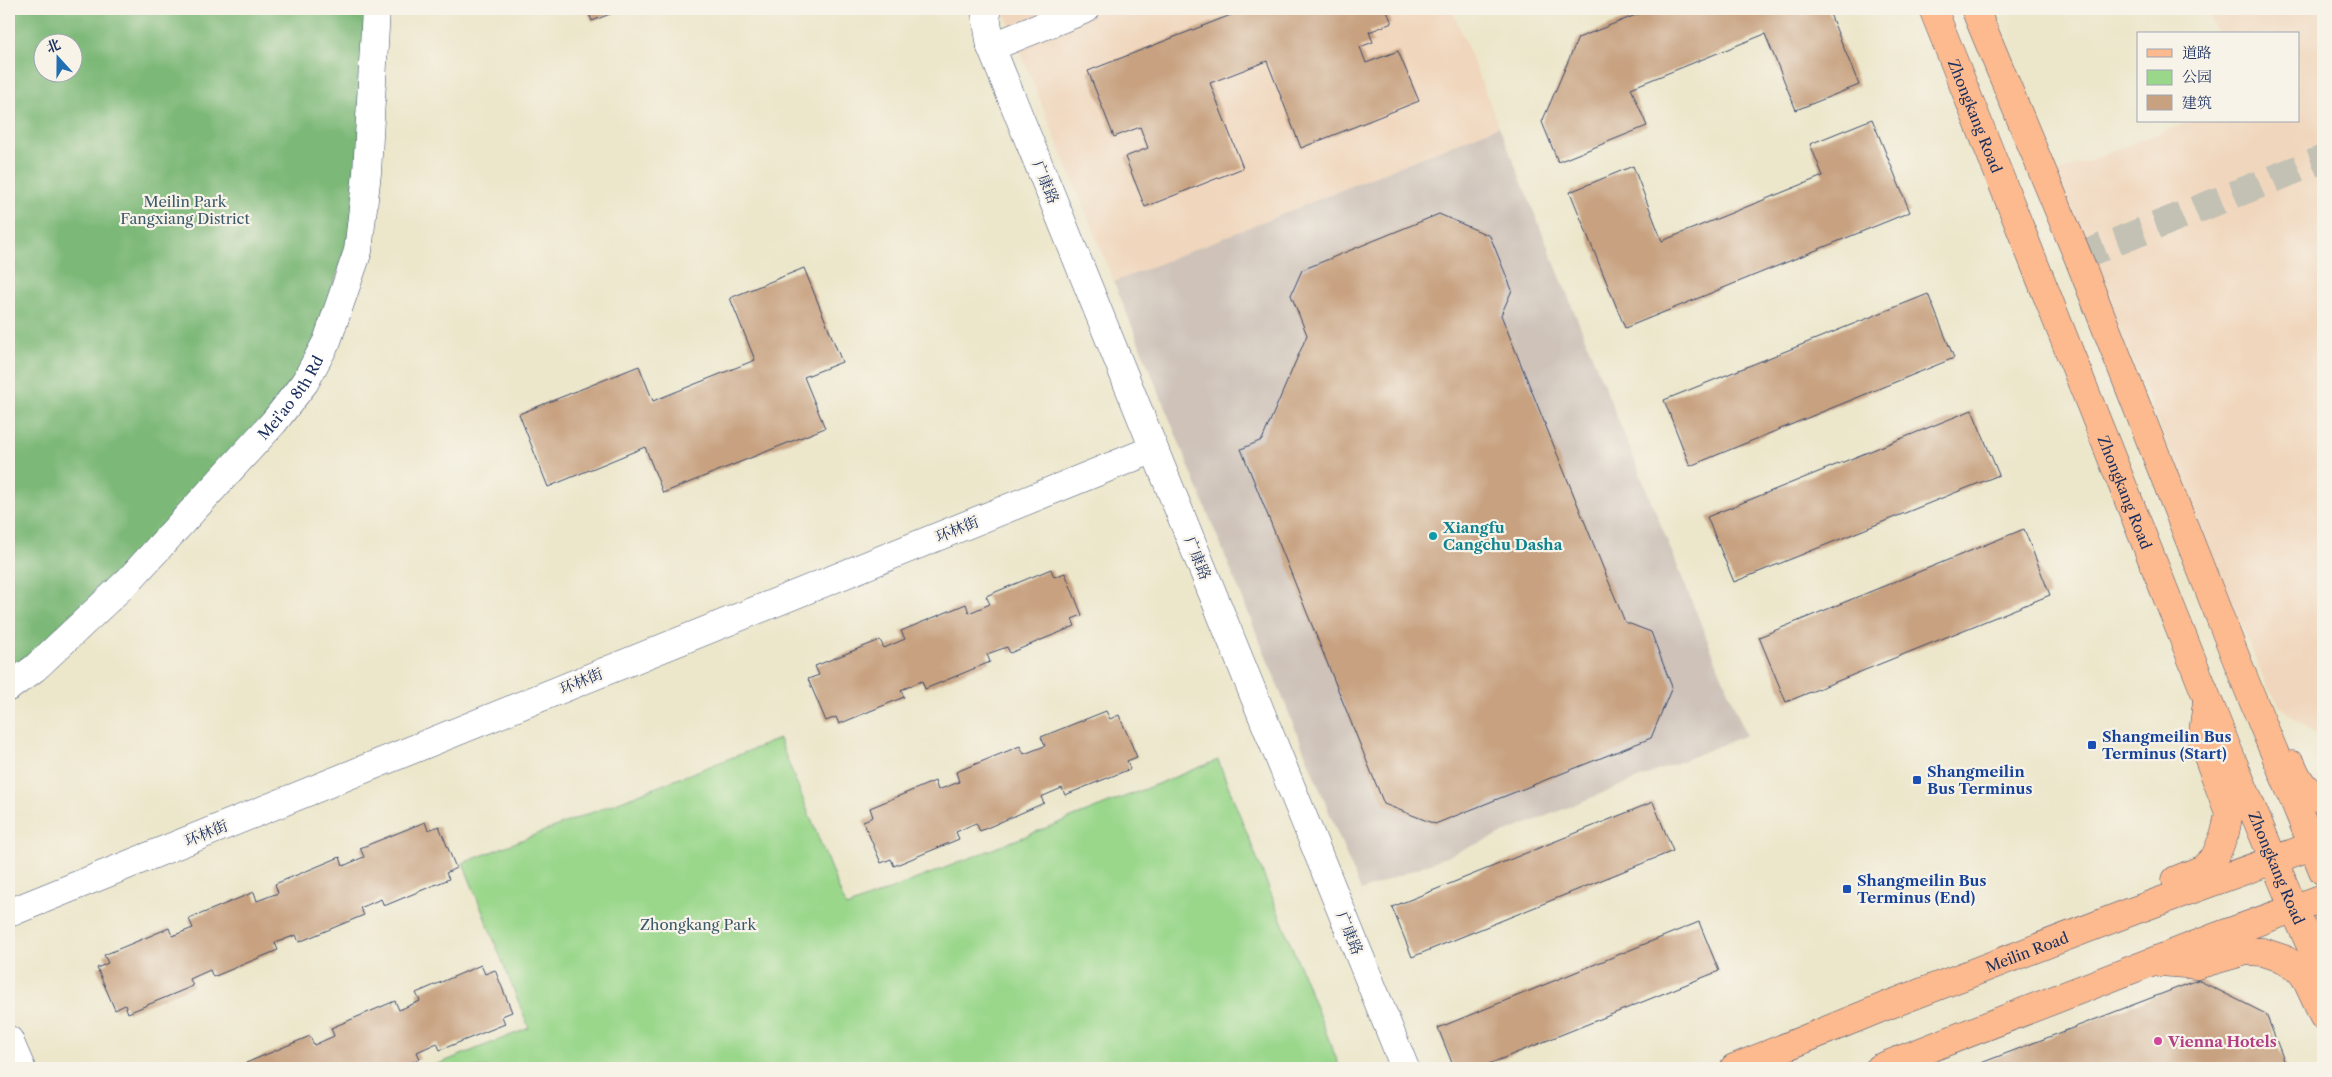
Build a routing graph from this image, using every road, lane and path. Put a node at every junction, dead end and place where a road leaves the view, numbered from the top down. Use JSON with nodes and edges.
{"nodes":[{"id":1,"x":376,"y":9,"type":"edge"},
{"id":2,"x":984,"y":9,"type":"edge"},
{"id":3,"x":1086,"y":9,"type":"edge"},
{"id":4,"x":1933,"y":9,"type":"edge"},
{"id":5,"x":1975,"y":9,"type":"edge"},
{"id":6,"x":991,"y":47,"type":"junction"},
{"id":7,"x":1154,"y":449,"type":"junction"},
{"id":8,"x":2244,"y":681,"type":"junction"},
{"id":9,"x":9,"y":686,"type":"edge"},
{"id":10,"x":2208,"y":695,"type":"junction"},
{"id":11,"x":2323,"y":800,"type":"edge"},
{"id":12,"x":2318,"y":844,"type":"edge"},
{"id":13,"x":2274,"y":861,"type":"junction"},
{"id":14,"x":2323,"y":872,"type":"edge"},
{"id":15,"x":2323,"y":898,"type":"edge"},
{"id":16,"x":2294,"y":909,"type":"junction"},
{"id":17,"x":2133,"y":910,"type":"junction"},
{"id":18,"x":9,"y":913,"type":"edge"},
{"id":19,"x":2153,"y":961,"type":"junction"},
{"id":20,"x":2323,"y":973,"type":"edge"},
{"id":21,"x":2323,"y":1016,"type":"edge"},
{"id":22,"x":9,"y":1040,"type":"edge"},
{"id":23,"x":20,"y":1068,"type":"edge"},
{"id":24,"x":1404,"y":1068,"type":"edge"},
{"id":25,"x":1734,"y":1068,"type":"edge"},
{"id":26,"x":1880,"y":1068,"type":"edge"}],
"edges":[{"from":1,"to":9,"type":"street","name":"Mei'ao 8th Rd"},
{"from":2,"to":6,"type":"street","name":"广康路"},
{"from":3,"to":6,"type":"street"},
{"from":4,"to":10,"type":"main road","name":"Zhongkang Road"},
{"from":5,"to":8,"type":"main road"},
{"from":6,"to":7,"type":"street","name":"广康路"},
{"from":7,"to":18,"type":"street","name":"环林街"},
{"from":7,"to":24,"type":"street","name":"广康路"},
{"from":8,"to":11,"type":"main road"},
{"from":8,"to":12,"type":"main road"},
{"from":10,"to":13,"type":"main road","name":"Zhongkang Road"},
{"from":10,"to":17,"type":"main road"},
{"from":12,"to":13,"type":"main road","name":"Meilin Road"},
{"from":12,"to":14,"type":"main road"},
{"from":13,"to":16,"type":"main road","name":"Zhongkang Road"},
{"from":13,"to":17,"type":"main road","name":"Meilin Road"},
{"from":15,"to":16,"type":"main road"},
{"from":16,"to":19,"type":"main road"},
{"from":16,"to":20,"type":"main road","name":"Zhongkang Road"},
{"from":17,"to":25,"type":"main road","name":"Meilin Road"},
{"from":19,"to":21,"type":"main road"},
{"from":19,"to":26,"type":"main road"},
{"from":22,"to":23,"type":"street"}]}
